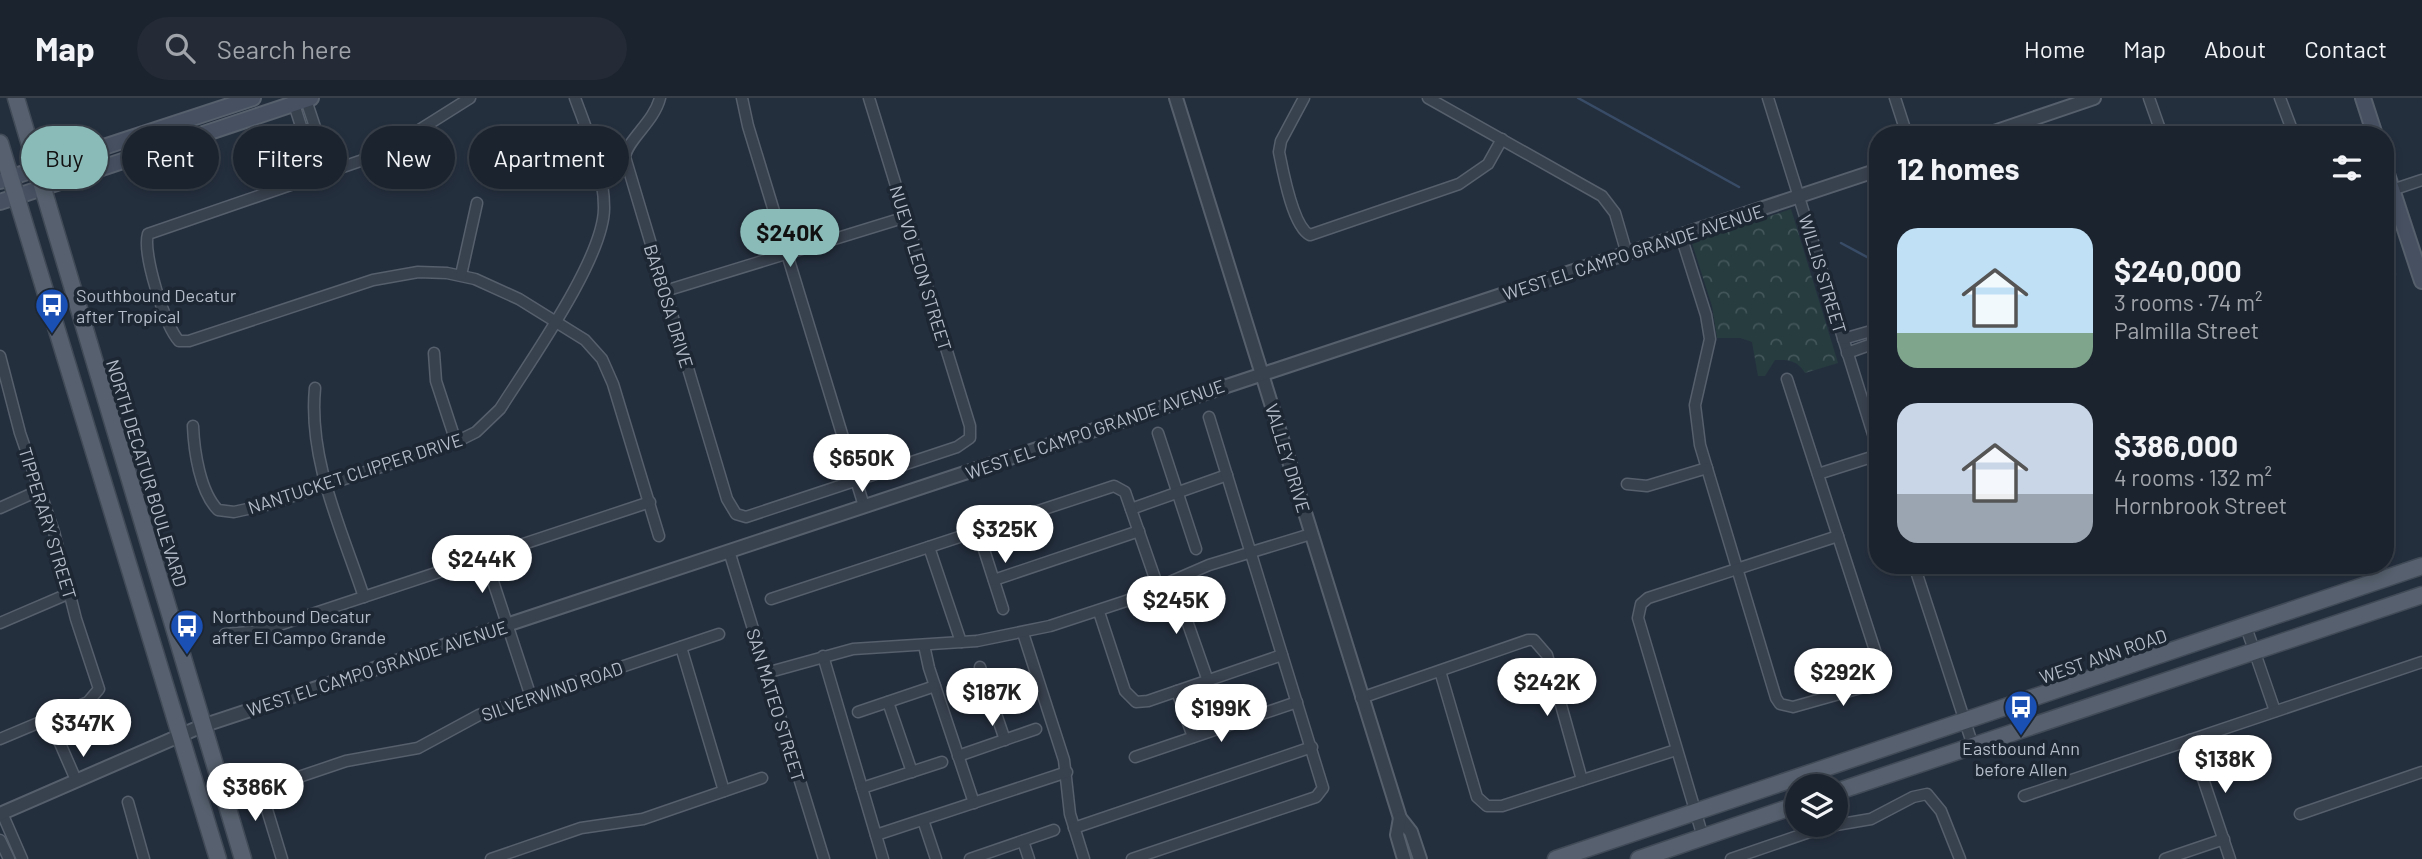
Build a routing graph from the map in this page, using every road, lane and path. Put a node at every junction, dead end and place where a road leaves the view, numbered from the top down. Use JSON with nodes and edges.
{"nodes":[{"id":1,"x":16,"y":98,"type":"edge"},
{"id":2,"x":253,"y":98,"type":"edge"},
{"id":3,"x":470,"y":98,"type":"edge"},
{"id":4,"x":575,"y":98,"type":"edge"},
{"id":5,"x":660,"y":98,"type":"edge"},
{"id":6,"x":742,"y":98,"type":"edge"},
{"id":7,"x":869,"y":98,"type":"edge"},
{"id":8,"x":1176,"y":98,"type":"edge"},
{"id":9,"x":1304,"y":98,"type":"edge"},
{"id":10,"x":1428,"y":98,"type":"edge"},
{"id":11,"x":1768,"y":98,"type":"edge"},
{"id":12,"x":1895,"y":98,"type":"edge"},
{"id":13,"x":2094,"y":98,"type":"edge"},
{"id":14,"x":2149,"y":98,"type":"edge"},
{"id":15,"x":2280,"y":98,"type":"edge"},
{"id":16,"x":2363,"y":98,"type":"edge"},
{"id":17,"x":302,"y":100,"type":"edge"},
{"id":18,"x":2029,"y":120,"type":"junction"},
{"id":19,"x":24,"y":126,"type":"edge"},
{"id":20,"x":305,"y":126,"type":"edge"},
{"id":21,"x":313,"y":126,"type":"edge"},
{"id":22,"x":1904,"y":126,"type":"edge"},
{"id":23,"x":2012,"y":126,"type":"edge"},
{"id":24,"x":2031,"y":126,"type":"edge"},
{"id":25,"x":2159,"y":126,"type":"edge"},
{"id":26,"x":2291,"y":126,"type":"edge"},
{"id":27,"x":2372,"y":126,"type":"edge"},
{"id":28,"x":1502,"y":139,"type":"junction"},
{"id":29,"x":0,"y":143,"type":"edge"},
{"id":30,"x":108,"y":145,"type":"edge"},
{"id":31,"x":108,"y":166,"type":"edge"},
{"id":32,"x":347,"y":166,"type":"edge"},
{"id":33,"x":1869,"y":173,"type":"edge"},
{"id":34,"x":5,"y":179,"type":"edge"},
{"id":35,"x":2422,"y":180,"type":"edge"},
{"id":36,"x":39,"y":189,"type":"edge"},
{"id":37,"x":42,"y":189,"type":"edge"},
{"id":38,"x":281,"y":189,"type":"edge"},
{"id":39,"x":2394,"y":189,"type":"edge"},
{"id":40,"x":2394,"y":196,"type":"edge"},
{"id":41,"x":16,"y":197,"type":"junction"},
{"id":42,"x":1798,"y":197,"type":"junction"},
{"id":43,"x":0,"y":202,"type":"edge"},
{"id":44,"x":477,"y":203,"type":"dead end"},
{"id":45,"x":906,"y":217,"type":"junction"},
{"id":46,"x":1681,"y":236,"type":"junction"},
{"id":47,"x":786,"y":254,"type":"junction"},
{"id":48,"x":1627,"y":254,"type":"junction"},
{"id":49,"x":461,"y":275,"type":"junction"},
{"id":50,"x":2422,"y":281,"type":"edge"},
{"id":51,"x":665,"y":291,"type":"junction"},
{"id":52,"x":554,"y":321,"type":"junction"},
{"id":53,"x":1869,"y":332,"type":"edge"},
{"id":54,"x":1843,"y":340,"type":"junction"},
{"id":55,"x":1869,"y":345,"type":"edge"},
{"id":56,"x":1847,"y":352,"type":"junction"},
{"id":57,"x":434,"y":353,"type":"dead end"},
{"id":58,"x":0,"y":356,"type":"edge"},
{"id":59,"x":1261,"y":373,"type":"junction"},
{"id":60,"x":1787,"y":379,"type":"dead end"},
{"id":61,"x":315,"y":388,"type":"dead end"},
{"id":62,"x":4,"y":390,"type":"edge"},
{"id":63,"x":1209,"y":417,"type":"dead end"},
{"id":64,"x":1869,"y":422,"type":"edge"},
{"id":65,"x":193,"y":426,"type":"dead end"},
{"id":66,"x":1158,"y":433,"type":"dead end"},
{"id":67,"x":456,"y":442,"type":"junction"},
{"id":68,"x":1869,"y":458,"type":"edge"},
{"id":69,"x":1707,"y":468,"type":"junction"},
{"id":70,"x":1818,"y":474,"type":"junction"},
{"id":71,"x":1227,"y":475,"type":"junction"},
{"id":72,"x":855,"y":480,"type":"junction"},
{"id":73,"x":1627,"y":484,"type":"dead end"},
{"id":74,"x":328,"y":486,"type":"junction"},
{"id":75,"x":40,"y":490,"type":"junction"},
{"id":76,"x":1177,"y":492,"type":"junction"},
{"id":77,"x":650,"y":502,"type":"junction"},
{"id":78,"x":864,"y":506,"type":"junction"},
{"id":79,"x":0,"y":508,"type":"edge"},
{"id":80,"x":1131,"y":509,"type":"junction"},
{"id":81,"x":978,"y":531,"type":"junction"},
{"id":82,"x":1139,"y":531,"type":"junction"},
{"id":83,"x":1311,"y":534,"type":"junction"},
{"id":84,"x":659,"y":536,"type":"dead end"},
{"id":85,"x":1838,"y":536,"type":"junction"},
{"id":86,"x":929,"y":547,"type":"junction"},
{"id":87,"x":1196,"y":550,"type":"dead end"},
{"id":88,"x":729,"y":551,"type":"junction"},
{"id":89,"x":1251,"y":552,"type":"junction"},
{"id":90,"x":485,"y":556,"type":"junction"},
{"id":91,"x":2422,"y":566,"type":"edge"},
{"id":92,"x":1739,"y":569,"type":"junction"},
{"id":93,"x":1917,"y":574,"type":"edge"},
{"id":94,"x":994,"y":580,"type":"junction"},
{"id":95,"x":1173,"y":581,"type":"junction"},
{"id":96,"x":1158,"y":587,"type":"junction"},
{"id":97,"x":69,"y":593,"type":"junction"},
{"id":98,"x":2422,"y":595,"type":"edge"},
{"id":99,"x":364,"y":597,"type":"junction"},
{"id":100,"x":771,"y":599,"type":"dead end"},
{"id":101,"x":1003,"y":610,"type":"dead end"},
{"id":102,"x":1099,"y":612,"type":"junction"},
{"id":103,"x":0,"y":623,"type":"edge"},
{"id":104,"x":508,"y":624,"type":"junction"},
{"id":105,"x":2246,"y":627,"type":"junction"},
{"id":106,"x":1023,"y":633,"type":"junction"},
{"id":107,"x":225,"y":634,"type":"dead end"},
{"id":108,"x":719,"y":634,"type":"dead end"},
{"id":109,"x":961,"y":642,"type":"junction"},
{"id":110,"x":925,"y":645,"type":"junction"},
{"id":111,"x":681,"y":647,"type":"junction"},
{"id":112,"x":2254,"y":651,"type":"junction"},
{"id":113,"x":1282,"y":655,"type":"junction"},
{"id":114,"x":823,"y":656,"type":"junction"},
{"id":115,"x":2159,"y":657,"type":"junction"},
{"id":116,"x":2422,"y":662,"type":"edge"},
{"id":117,"x":980,"y":667,"type":"dead end"},
{"id":118,"x":1440,"y":671,"type":"junction"},
{"id":119,"x":766,"y":673,"type":"junction"},
{"id":120,"x":1208,"y":681,"type":"junction"},
{"id":121,"x":935,"y":686,"type":"junction"},
{"id":122,"x":1177,"y":691,"type":"junction"},
{"id":123,"x":531,"y":697,"type":"junction"},
{"id":124,"x":1361,"y":698,"type":"junction"},
{"id":125,"x":888,"y":702,"type":"junction"},
{"id":126,"x":1297,"y":702,"type":"junction"},
{"id":127,"x":2275,"y":711,"type":"junction"},
{"id":128,"x":858,"y":712,"type":"dead end"},
{"id":129,"x":2069,"y":713,"type":"junction"},
{"id":130,"x":49,"y":718,"type":"junction"},
{"id":131,"x":1965,"y":723,"type":"junction"},
{"id":132,"x":202,"y":726,"type":"junction"},
{"id":133,"x":1036,"y":729,"type":"dead end"},
{"id":134,"x":180,"y":735,"type":"junction"},
{"id":135,"x":1193,"y":737,"type":"junction"},
{"id":136,"x":0,"y":739,"type":"edge"},
{"id":137,"x":1005,"y":740,"type":"junction"},
{"id":138,"x":2190,"y":740,"type":"junction"},
{"id":139,"x":1973,"y":746,"type":"junction"},
{"id":140,"x":1312,"y":747,"type":"junction"},
{"id":141,"x":1676,"y":750,"type":"junction"},
{"id":142,"x":958,"y":756,"type":"junction"},
{"id":143,"x":1135,"y":757,"type":"dead end"},
{"id":144,"x":942,"y":762,"type":"dead end"},
{"id":145,"x":912,"y":772,"type":"junction"},
{"id":146,"x":1067,"y":772,"type":"junction"},
{"id":147,"x":2422,"y":772,"type":"edge"},
{"id":148,"x":762,"y":778,"type":"dead end"},
{"id":149,"x":76,"y":780,"type":"junction"},
{"id":150,"x":1582,"y":780,"type":"junction"},
{"id":151,"x":862,"y":788,"type":"junction"},
{"id":152,"x":1848,"y":788,"type":"edge"},
{"id":153,"x":724,"y":791,"type":"junction"},
{"id":154,"x":2024,"y":796,"type":"dead end"},
{"id":155,"x":128,"y":802,"type":"dead end"},
{"id":156,"x":974,"y":803,"type":"junction"},
{"id":157,"x":1785,"y":809,"type":"edge"},
{"id":158,"x":1,"y":813,"type":"edge"},
{"id":159,"x":1695,"y":814,"type":"junction"},
{"id":160,"x":2300,"y":814,"type":"dead end"},
{"id":161,"x":1400,"y":818,"type":"junction"},
{"id":162,"x":923,"y":820,"type":"junction"},
{"id":163,"x":1074,"y":828,"type":"junction"},
{"id":164,"x":1054,"y":830,"type":"dead end"},
{"id":165,"x":876,"y":835,"type":"junction"},
{"id":166,"x":1703,"y":837,"type":"junction"},
{"id":167,"x":2224,"y":839,"type":"junction"},
{"id":168,"x":14,"y":840,"type":"junction"},
{"id":169,"x":1023,"y":841,"type":"junction"},
{"id":170,"x":1,"y":843,"type":"edge"},
{"id":171,"x":9,"y":859,"type":"edge"},
{"id":172,"x":22,"y":859,"type":"edge"},
{"id":173,"x":144,"y":859,"type":"edge"},
{"id":174,"x":218,"y":859,"type":"edge"},
{"id":175,"x":243,"y":859,"type":"edge"},
{"id":176,"x":282,"y":859,"type":"edge"},
{"id":177,"x":491,"y":859,"type":"edge"},
{"id":178,"x":824,"y":859,"type":"edge"},
{"id":179,"x":883,"y":859,"type":"edge"},
{"id":180,"x":936,"y":859,"type":"edge"},
{"id":181,"x":970,"y":859,"type":"edge"},
{"id":182,"x":1029,"y":859,"type":"edge"},
{"id":183,"x":1084,"y":859,"type":"edge"},
{"id":184,"x":1132,"y":859,"type":"edge"},
{"id":185,"x":1404,"y":859,"type":"edge"},
{"id":186,"x":1420,"y":859,"type":"edge"},
{"id":187,"x":1556,"y":859,"type":"edge"},
{"id":188,"x":1639,"y":859,"type":"edge"},
{"id":189,"x":1731,"y":859,"type":"edge"},
{"id":190,"x":1960,"y":859,"type":"edge"},
{"id":191,"x":2165,"y":859,"type":"edge"},
{"id":192,"x":2230,"y":859,"type":"edge"}],
"edges":[{"from":1,"to":19,"type":"main road","name":"NORTH DECATUR BOULEVARD"},
{"from":2,"to":30,"type":"main road"},
{"from":3,"to":32,"type":"street"},
{"from":4,"to":52,"type":"street","name":"NANTUCKET CLIPPER DRIVE"},
{"from":5,"to":51,"type":"street","name":"BARBOSA DRIVE"},
{"from":6,"to":47,"type":"street"},
{"from":7,"to":45,"type":"street","name":"NUEVO LEON STREET"},
{"from":8,"to":59,"type":"street","name":"VALLEY DRIVE"},
{"from":9,"to":28,"type":"street"},
{"from":10,"to":28,"type":"street"},
{"from":11,"to":42,"type":"street","name":"WILLIS STREET"},
{"from":12,"to":22,"type":"street"},
{"from":13,"to":18,"type":"street"},
{"from":14,"to":25,"type":"street"},
{"from":15,"to":26,"type":"street"},
{"from":16,"to":27,"type":"main road"},
{"from":17,"to":20,"type":"street"},
{"from":17,"to":21,"type":"street"},
{"from":17,"to":31,"type":"main road"},
{"from":18,"to":23,"type":"street"},
{"from":18,"to":24,"type":"street"},
{"from":28,"to":48,"type":"street"},
{"from":29,"to":34,"type":"main road"},
{"from":33,"to":42,"type":"street","name":"WEST EL CAMPO GRANDE AVENUE"},
{"from":34,"to":41,"type":"main road"},
{"from":35,"to":39,"type":"street"},
{"from":36,"to":41,"type":"main road"},
{"from":37,"to":132,"type":"main road","name":"NORTH DECATUR BOULEVARD"},
{"from":38,"to":49,"type":"street"},
{"from":40,"to":50,"type":"main road"},
{"from":41,"to":43,"type":"main road"},
{"from":41,"to":134,"type":"main road"},
{"from":42,"to":46,"type":"street","name":"WEST EL CAMPO GRANDE AVENUE"},
{"from":42,"to":54,"type":"street","name":"WILLIS STREET"},
{"from":44,"to":49,"type":"street"},
{"from":45,"to":47,"type":"street"},
{"from":45,"to":72,"type":"street","name":"NUEVO LEON STREET"},
{"from":46,"to":48,"type":"street","name":"WEST EL CAMPO GRANDE AVENUE"},
{"from":46,"to":69,"type":"street"},
{"from":47,"to":51,"type":"street"},
{"from":47,"to":72,"type":"street"},
{"from":48,"to":59,"type":"street","name":"WEST EL CAMPO GRANDE AVENUE"},
{"from":49,"to":52,"type":"street"},
{"from":51,"to":72,"type":"street","name":"BARBOSA DRIVE"},
{"from":52,"to":67,"type":"street","name":"NANTUCKET CLIPPER DRIVE"},
{"from":52,"to":77,"type":"street"},
{"from":53,"to":54,"type":"street"},
{"from":54,"to":56,"type":"street","name":"WILLIS STREET"},
{"from":55,"to":56,"type":"street"},
{"from":56,"to":64,"type":"street","name":"WILLIS STREET"},
{"from":57,"to":67,"type":"street"},
{"from":58,"to":62,"type":"street","name":"TIPPERARY STREET"},
{"from":59,"to":78,"type":"street","name":"WEST EL CAMPO GRANDE AVENUE"},
{"from":59,"to":83,"type":"street","name":"VALLEY DRIVE"},
{"from":60,"to":70,"type":"street"},
{"from":61,"to":74,"type":"street"},
{"from":62,"to":75,"type":"street","name":"TIPPERARY STREET"},
{"from":63,"to":71,"type":"street"},
{"from":65,"to":74,"type":"street","name":"NANTUCKET CLIPPER DRIVE"},
{"from":66,"to":76,"type":"street"},
{"from":67,"to":74,"type":"street","name":"NANTUCKET CLIPPER DRIVE"},
{"from":68,"to":70,"type":"street"},
{"from":69,"to":73,"type":"street"},
{"from":69,"to":92,"type":"street"},
{"from":70,"to":85,"type":"street"},
{"from":71,"to":76,"type":"street"},
{"from":71,"to":89,"type":"street"},
{"from":72,"to":78,"type":"street"},
{"from":74,"to":99,"type":"street"},
{"from":75,"to":79,"type":"street"},
{"from":75,"to":97,"type":"street","name":"TIPPERARY STREET"},
{"from":76,"to":80,"type":"street"},
{"from":76,"to":87,"type":"street"},
{"from":77,"to":84,"type":"street"},
{"from":77,"to":90,"type":"street"},
{"from":78,"to":88,"type":"street","name":"WEST EL CAMPO GRANDE AVENUE"},
{"from":80,"to":81,"type":"street"},
{"from":80,"to":82,"type":"street"},
{"from":81,"to":86,"type":"street"},
{"from":81,"to":94,"type":"street"},
{"from":82,"to":94,"type":"street"},
{"from":82,"to":96,"type":"street"},
{"from":83,"to":89,"type":"street"},
{"from":83,"to":124,"type":"street","name":"VALLEY DRIVE"},
{"from":85,"to":92,"type":"street"},
{"from":85,"to":92,"type":"street"},
{"from":86,"to":100,"type":"street"},
{"from":86,"to":109,"type":"street"},
{"from":88,"to":104,"type":"street","name":"WEST EL CAMPO GRANDE AVENUE"},
{"from":88,"to":119,"type":"street","name":"SAN MATEO STREET"},
{"from":89,"to":95,"type":"street"},
{"from":89,"to":113,"type":"street"},
{"from":90,"to":99,"type":"street"},
{"from":90,"to":104,"type":"street"},
{"from":91,"to":105,"type":"main road","name":"WEST ANN ROAD"},
{"from":92,"to":141,"type":"street"},
{"from":93,"to":131,"type":"street"},
{"from":94,"to":101,"type":"street"},
{"from":95,"to":96,"type":"street"},
{"from":95,"to":120,"type":"street"},
{"from":96,"to":102,"type":"street"},
{"from":97,"to":103,"type":"street"},
{"from":97,"to":130,"type":"street","name":"TIPPERARY STREET"},
{"from":98,"to":112,"type":"main road"},
{"from":99,"to":107,"type":"street"},
{"from":102,"to":106,"type":"street"},
{"from":102,"to":122,"type":"street"},
{"from":104,"to":123,"type":"street"},
{"from":104,"to":132,"type":"street","name":"WEST EL CAMPO GRANDE AVENUE"},
{"from":105,"to":112,"type":"street"},
{"from":105,"to":115,"type":"main road","name":"WEST ANN ROAD"},
{"from":106,"to":109,"type":"street"},
{"from":106,"to":146,"type":"street"},
{"from":108,"to":111,"type":"street","name":"SILVERWIND ROAD"},
{"from":109,"to":110,"type":"street"},
{"from":110,"to":114,"type":"street"},
{"from":110,"to":121,"type":"street"},
{"from":111,"to":123,"type":"street","name":"SILVERWIND ROAD"},
{"from":111,"to":153,"type":"street"},
{"from":112,"to":127,"type":"street"},
{"from":112,"to":129,"type":"main road"},
{"from":113,"to":120,"type":"street"},
{"from":113,"to":126,"type":"street"},
{"from":114,"to":119,"type":"street"},
{"from":114,"to":151,"type":"street"},
{"from":115,"to":129,"type":"main road"},
{"from":115,"to":131,"type":"main road","name":"WEST ANN ROAD"},
{"from":116,"to":127,"type":"street"},
{"from":117,"to":137,"type":"street"},
{"from":118,"to":124,"type":"street"},
{"from":118,"to":150,"type":"street"},
{"from":118,"to":150,"type":"street"},
{"from":119,"to":178,"type":"street","name":"SAN MATEO STREET"},
{"from":120,"to":122,"type":"street"},
{"from":121,"to":125,"type":"street"},
{"from":121,"to":142,"type":"street"},
{"from":122,"to":135,"type":"street"},
{"from":123,"to":176,"type":"street","name":"SILVERWIND ROAD"},
{"from":124,"to":161,"type":"street","name":"VALLEY DRIVE"},
{"from":125,"to":128,"type":"street"},
{"from":125,"to":145,"type":"street"},
{"from":126,"to":135,"type":"street"},
{"from":126,"to":140,"type":"street"},
{"from":127,"to":138,"type":"street"},
{"from":129,"to":139,"type":"main road"},
{"from":130,"to":136,"type":"street"},
{"from":130,"to":149,"type":"street"},
{"from":131,"to":139,"type":"street"},
{"from":131,"to":159,"type":"main road","name":"WEST ANN ROAD"},
{"from":132,"to":134,"type":"street","name":"WEST EL CAMPO GRANDE AVENUE"},
{"from":132,"to":175,"type":"main road","name":"NORTH DECATUR BOULEVARD"},
{"from":133,"to":137,"type":"street"},
{"from":134,"to":149,"type":"street","name":"WEST EL CAMPO GRANDE AVENUE"},
{"from":134,"to":174,"type":"main road"},
{"from":135,"to":143,"type":"street"},
{"from":137,"to":142,"type":"street"},
{"from":138,"to":154,"type":"street"},
{"from":138,"to":167,"type":"street"},
{"from":139,"to":152,"type":"main road"},
{"from":140,"to":163,"type":"street"},
{"from":140,"to":184,"type":"street"},
{"from":141,"to":150,"type":"street"},
{"from":141,"to":159,"type":"street"},
{"from":142,"to":156,"type":"street"},
{"from":144,"to":145,"type":"street"},
{"from":145,"to":151,"type":"street"},
{"from":146,"to":156,"type":"street"},
{"from":146,"to":163,"type":"street"},
{"from":147,"to":160,"type":"street"},
{"from":148,"to":153,"type":"street"},
{"from":149,"to":158,"type":"street","name":"WEST EL CAMPO GRANDE AVENUE"},
{"from":151,"to":165,"type":"street"},
{"from":153,"to":177,"type":"street"},
{"from":155,"to":173,"type":"street"},
{"from":156,"to":162,"type":"street"},
{"from":157,"to":166,"type":"main road"},
{"from":158,"to":168,"type":"street"},
{"from":159,"to":166,"type":"street"},
{"from":159,"to":187,"type":"main road","name":"WEST ANN ROAD"},
{"from":161,"to":185,"type":"street","name":"VALLEY DRIVE"},
{"from":161,"to":186,"type":"street","name":"VALLEY DRIVE"},
{"from":162,"to":165,"type":"street"},
{"from":162,"to":180,"type":"street"},
{"from":163,"to":183,"type":"street"},
{"from":164,"to":169,"type":"street"},
{"from":165,"to":179,"type":"street"},
{"from":166,"to":188,"type":"main road"},
{"from":167,"to":191,"type":"street"},
{"from":167,"to":192,"type":"street"},
{"from":168,"to":170,"type":"street"},
{"from":168,"to":172,"type":"street"},
{"from":169,"to":181,"type":"street"},
{"from":169,"to":182,"type":"street"},
{"from":170,"to":171,"type":"street"},
{"from":189,"to":190,"type":"street"}]}
